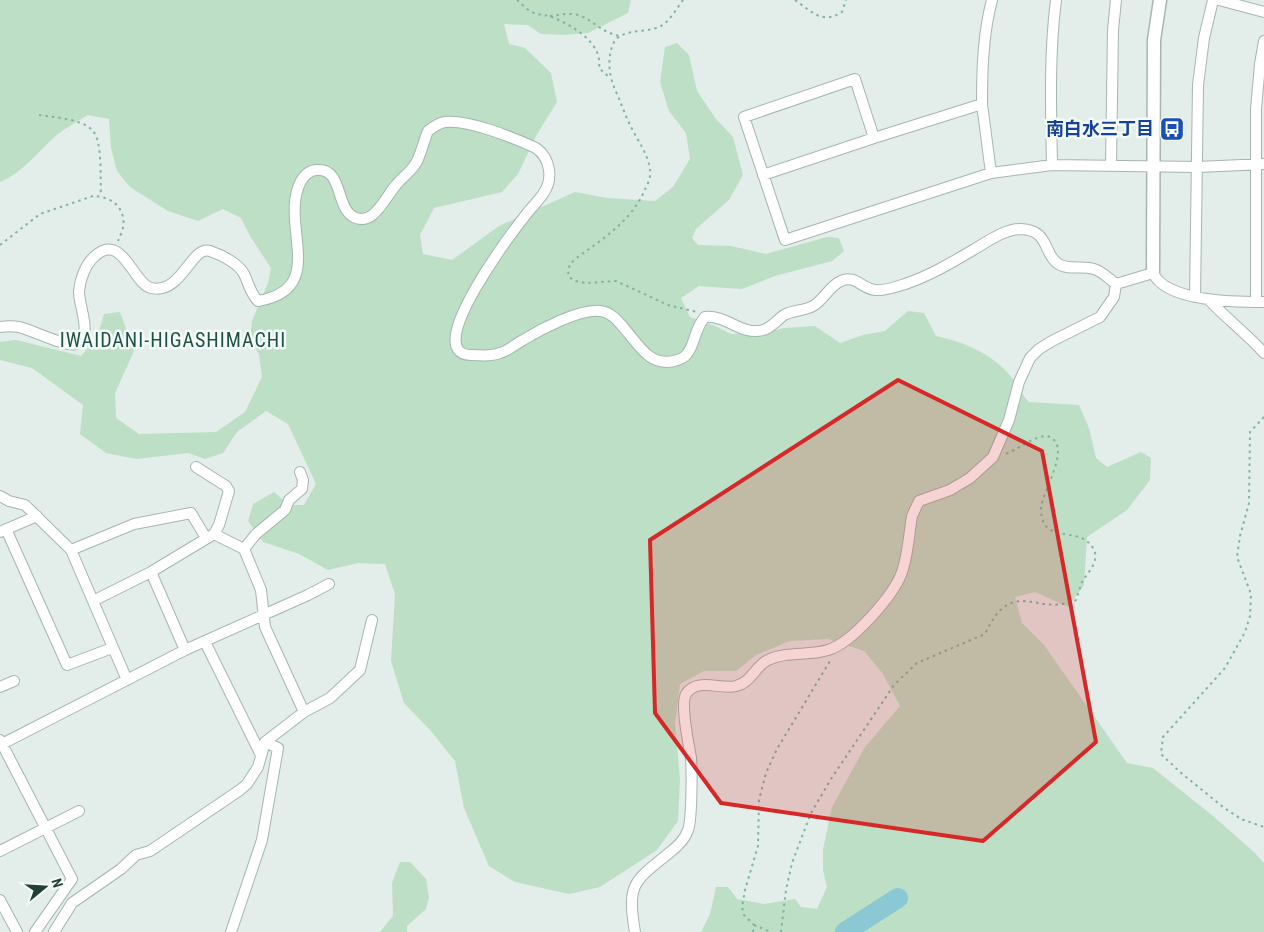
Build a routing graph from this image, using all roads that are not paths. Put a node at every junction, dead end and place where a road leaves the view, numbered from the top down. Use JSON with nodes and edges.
{"nodes":[{"id":1,"x":992,"y":0,"type":"edge"},
{"id":2,"x":1056,"y":0,"type":"edge"},
{"id":3,"x":1116,"y":0,"type":"edge"},
{"id":4,"x":1160,"y":0,"type":"edge"},
{"id":5,"x":1213,"y":0,"type":"edge"},
{"id":6,"x":1219,"y":0,"type":"edge"},
{"id":7,"x":1264,"y":12,"type":"edge"},
{"id":8,"x":1264,"y":41,"type":"edge"},
{"id":9,"x":982,"y":104,"type":"junction"},
{"id":10,"x":874,"y":138,"type":"junction"},
{"id":11,"x":1260,"y":164,"type":"edge"},
{"id":12,"x":1052,"y":165,"type":"junction"},
{"id":13,"x":1111,"y":165,"type":"junction"},
{"id":14,"x":1153,"y":166,"type":"junction"},
{"id":15,"x":1198,"y":167,"type":"junction"},
{"id":16,"x":991,"y":173,"type":"junction"},
{"id":17,"x":763,"y":175,"type":"junction"},
{"id":18,"x":1152,"y":273,"type":"junction"},
{"id":19,"x":1116,"y":284,"type":"junction"},
{"id":20,"x":1196,"y":297,"type":"junction"},
{"id":21,"x":1210,"y":301,"type":"junction"},
{"id":22,"x":1260,"y":302,"type":"edge"},
{"id":23,"x":0,"y":327,"type":"edge"},
{"id":24,"x":1264,"y":353,"type":"edge"},
{"id":25,"x":196,"y":467,"type":"dead end"},
{"id":26,"x":300,"y":472,"type":"dead end"},
{"id":27,"x":0,"y":496,"type":"edge"},
{"id":28,"x":37,"y":516,"type":"junction"},
{"id":29,"x":3,"y":531,"type":"edge"},
{"id":30,"x":210,"y":536,"type":"junction"},
{"id":31,"x":244,"y":549,"type":"junction"},
{"id":32,"x":71,"y":550,"type":"junction"},
{"id":33,"x":151,"y":572,"type":"junction"},
{"id":34,"x":329,"y":584,"type":"dead end"},
{"id":35,"x":93,"y":601,"type":"junction"},
{"id":36,"x":263,"y":615,"type":"junction"},
{"id":37,"x":372,"y":620,"type":"dead end"},
{"id":38,"x":206,"y":642,"type":"junction"},
{"id":39,"x":112,"y":648,"type":"junction"},
{"id":40,"x":186,"y":650,"type":"junction"},
{"id":41,"x":127,"y":680,"type":"junction"},
{"id":42,"x":14,"y":681,"type":"dead end"},
{"id":43,"x":0,"y":687,"type":"edge"},
{"id":44,"x":304,"y":712,"type":"junction"},
{"id":45,"x":265,"y":742,"type":"junction"},
{"id":46,"x":1,"y":743,"type":"edge"},
{"id":47,"x":261,"y":755,"type":"junction"},
{"id":48,"x":79,"y":811,"type":"dead end"},
{"id":49,"x":45,"y":828,"type":"junction"},
{"id":50,"x":0,"y":851,"type":"edge"},
{"id":51,"x":0,"y":900,"type":"edge"},
{"id":52,"x":17,"y":932,"type":"edge"},
{"id":53,"x":35,"y":932,"type":"edge"},
{"id":54,"x":54,"y":932,"type":"edge"},
{"id":55,"x":231,"y":932,"type":"edge"},
{"id":56,"x":635,"y":932,"type":"edge"}],
"edges":[{"from":1,"to":9,"type":"street"},
{"from":2,"to":12,"type":"street"},
{"from":3,"to":13,"type":"street"},
{"from":4,"to":14,"type":"street"},
{"from":5,"to":15,"type":"street"},
{"from":6,"to":7,"type":"street"},
{"from":8,"to":11,"type":"street"},
{"from":9,"to":10,"type":"street"},
{"from":9,"to":16,"type":"street"},
{"from":10,"to":17,"type":"street"},
{"from":10,"to":17,"type":"street"},
{"from":11,"to":15,"type":"street"},
{"from":11,"to":22,"type":"street"},
{"from":12,"to":13,"type":"street"},
{"from":12,"to":16,"type":"street"},
{"from":13,"to":14,"type":"street"},
{"from":14,"to":15,"type":"street"},
{"from":14,"to":18,"type":"street"},
{"from":15,"to":20,"type":"street"},
{"from":16,"to":17,"type":"street"},
{"from":18,"to":19,"type":"street"},
{"from":18,"to":20,"type":"street"},
{"from":19,"to":23,"type":"street"},
{"from":19,"to":56,"type":"street"},
{"from":20,"to":21,"type":"street"},
{"from":21,"to":22,"type":"street"},
{"from":21,"to":24,"type":"street"},
{"from":25,"to":30,"type":"street"},
{"from":26,"to":31,"type":"street"},
{"from":27,"to":28,"type":"street"},
{"from":28,"to":29,"type":"street"},
{"from":28,"to":32,"type":"street"},
{"from":29,"to":39,"type":"street"},
{"from":30,"to":31,"type":"street"},
{"from":30,"to":32,"type":"street"},
{"from":30,"to":33,"type":"street"},
{"from":31,"to":36,"type":"street"},
{"from":32,"to":35,"type":"street"},
{"from":33,"to":35,"type":"street"},
{"from":33,"to":40,"type":"street"},
{"from":34,"to":36,"type":"street"},
{"from":35,"to":39,"type":"street"},
{"from":36,"to":38,"type":"street"},
{"from":36,"to":44,"type":"street"},
{"from":37,"to":44,"type":"street"},
{"from":38,"to":40,"type":"street"},
{"from":38,"to":47,"type":"street"},
{"from":39,"to":41,"type":"street"},
{"from":40,"to":41,"type":"street"},
{"from":41,"to":46,"type":"street"},
{"from":42,"to":43,"type":"street"},
{"from":44,"to":45,"type":"street"},
{"from":45,"to":47,"type":"street"},
{"from":45,"to":55,"type":"street"},
{"from":46,"to":49,"type":"street"},
{"from":47,"to":54,"type":"street"},
{"from":48,"to":49,"type":"street"},
{"from":49,"to":50,"type":"street"},
{"from":49,"to":53,"type":"street"},
{"from":51,"to":52,"type":"street"}]}
